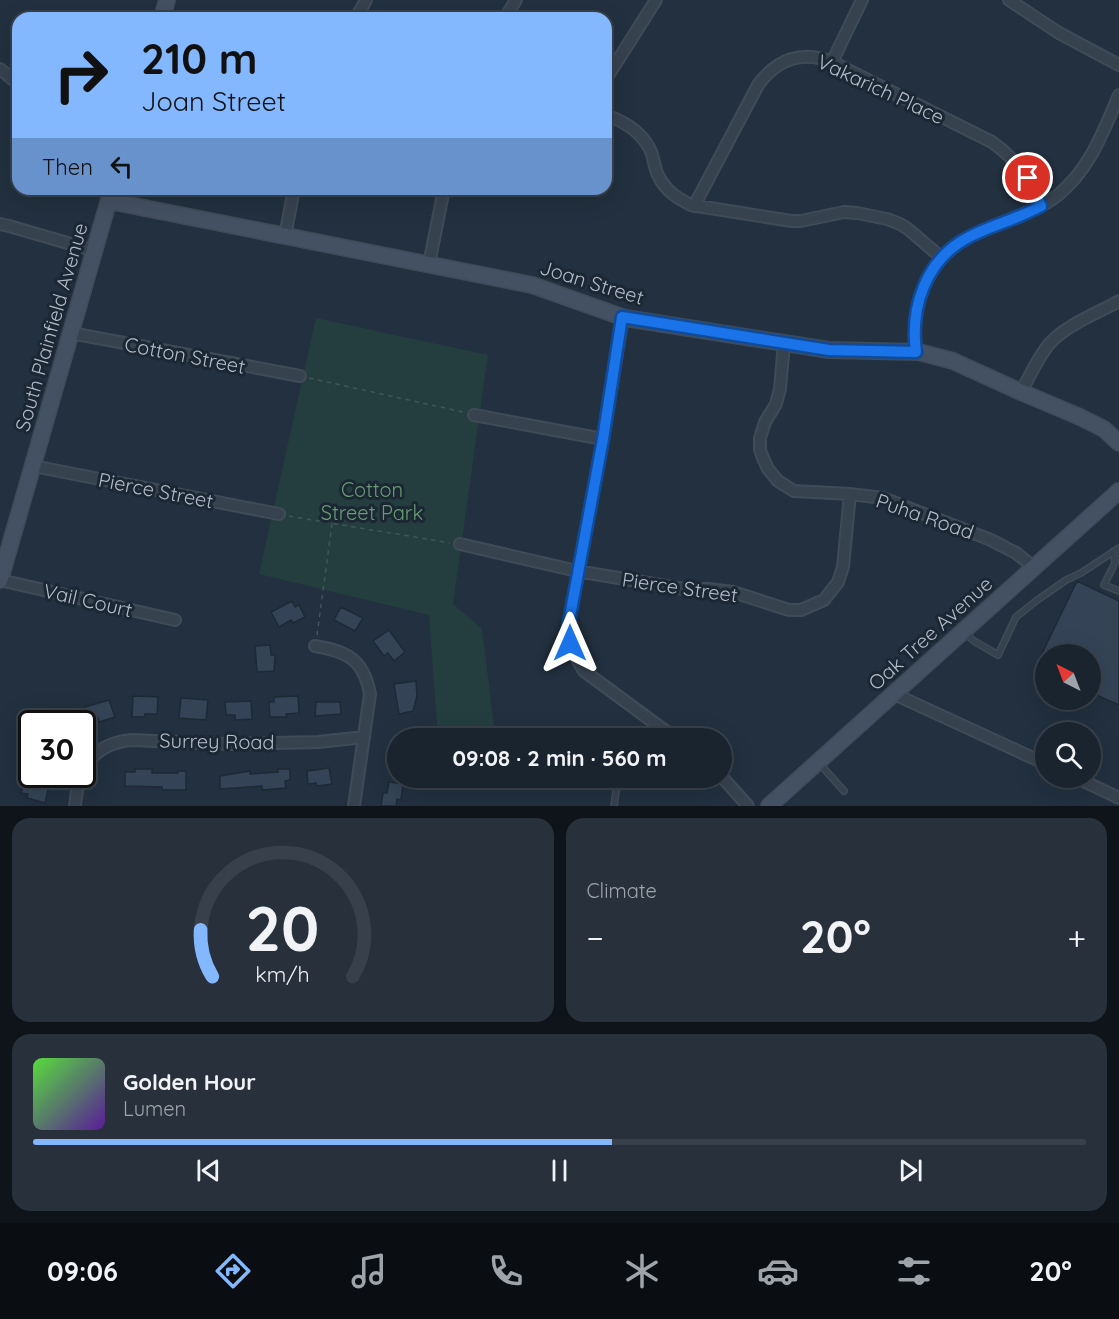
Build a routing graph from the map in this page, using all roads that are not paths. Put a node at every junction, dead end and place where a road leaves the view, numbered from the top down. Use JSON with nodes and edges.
{"nodes":[{"id":1,"x":656,"y":0,"type":"edge"},
{"id":2,"x":862,"y":0,"type":"edge"},
{"id":3,"x":1009,"y":0,"type":"edge"},
{"id":4,"x":832,"y":62,"type":"junction"},
{"id":5,"x":1119,"y":65,"type":"edge"},
{"id":6,"x":0,"y":69,"type":"edge"},
{"id":7,"x":612,"y":70,"type":"edge"},
{"id":8,"x":12,"y":79,"type":"edge"},
{"id":9,"x":1119,"y":94,"type":"edge"},
{"id":10,"x":612,"y":117,"type":"edge"},
{"id":11,"x":111,"y":195,"type":"edge"},
{"id":12,"x":293,"y":195,"type":"edge"},
{"id":13,"x":443,"y":195,"type":"edge"},
{"id":14,"x":694,"y":206,"type":"junction"},
{"id":15,"x":1041,"y":206,"type":"junction"},
{"id":16,"x":0,"y":225,"type":"edge"},
{"id":17,"x":285,"y":236,"type":"junction"},
{"id":18,"x":95,"y":251,"type":"junction"},
{"id":19,"x":942,"y":258,"type":"junction"},
{"id":20,"x":429,"y":264,"type":"junction"},
{"id":21,"x":1119,"y":301,"type":"edge"},
{"id":22,"x":622,"y":317,"type":"junction"},
{"id":23,"x":71,"y":333,"type":"junction"},
{"id":24,"x":784,"y":343,"type":"junction"},
{"id":25,"x":916,"y":352,"type":"junction"},
{"id":26,"x":300,"y":376,"type":"road end"},
{"id":27,"x":1021,"y":393,"type":"junction"},
{"id":28,"x":474,"y":415,"type":"road end"},
{"id":29,"x":603,"y":439,"type":"junction"},
{"id":30,"x":1119,"y":443,"type":"edge"},
{"id":31,"x":33,"y":466,"type":"junction"},
{"id":32,"x":1119,"y":491,"type":"edge"},
{"id":33,"x":850,"y":494,"type":"junction"},
{"id":34,"x":279,"y":514,"type":"road end"},
{"id":35,"x":460,"y":544,"type":"road end"},
{"id":36,"x":1117,"y":549,"type":"edge"},
{"id":37,"x":1035,"y":568,"type":"junction"},
{"id":38,"x":577,"y":571,"type":"junction"},
{"id":39,"x":0,"y":580,"type":"edge"},
{"id":40,"x":1119,"y":591,"type":"edge"},
{"id":41,"x":176,"y":620,"type":"dead end"},
{"id":42,"x":963,"y":631,"type":"junction"},
{"id":43,"x":315,"y":646,"type":"road end"},
{"id":44,"x":894,"y":694,"type":"junction"},
{"id":45,"x":661,"y":728,"type":"edge"},
{"id":46,"x":364,"y":737,"type":"junction"},
{"id":47,"x":96,"y":753,"type":"edge"},
{"id":48,"x":1035,"y":759,"type":"edge"},
{"id":49,"x":818,"y":762,"type":"junction"},
{"id":50,"x":78,"y":788,"type":"edge"},
{"id":51,"x":616,"y":788,"type":"edge"},
{"id":52,"x":732,"y":788,"type":"edge"},
{"id":53,"x":1098,"y":788,"type":"edge"},
{"id":54,"x":844,"y":791,"type":"dead end"},
{"id":55,"x":1119,"y":798,"type":"edge"},
{"id":56,"x":75,"y":806,"type":"edge"},
{"id":57,"x":354,"y":806,"type":"edge"},
{"id":58,"x":614,"y":806,"type":"edge"},
{"id":59,"x":748,"y":806,"type":"edge"},
{"id":60,"x":769,"y":806,"type":"edge"}],
"edges":[{"from":1,"to":7,"type":"street"},
{"from":2,"to":4,"type":"street"},
{"from":3,"to":5,"type":"street"},
{"from":4,"to":14,"type":"street","name":"Vakarich Place"},
{"from":4,"to":15,"type":"street","name":"Vakarich Place"},
{"from":6,"to":8,"type":"street"},
{"from":9,"to":15,"type":"street"},
{"from":10,"to":14,"type":"street"},
{"from":11,"to":17,"type":"street","name":"Joan Street"},
{"from":11,"to":18,"type":"street","name":"South Plainfield Avenue"},
{"from":12,"to":17,"type":"street"},
{"from":13,"to":20,"type":"street"},
{"from":14,"to":19,"type":"street"},
{"from":15,"to":19,"type":"street"},
{"from":16,"to":18,"type":"street"},
{"from":17,"to":20,"type":"street","name":"Joan Street"},
{"from":18,"to":23,"type":"street","name":"South Plainfield Avenue"},
{"from":19,"to":25,"type":"street"},
{"from":20,"to":22,"type":"street","name":"Joan Street"},
{"from":21,"to":27,"type":"street"},
{"from":22,"to":24,"type":"street","name":"Joan Street"},
{"from":22,"to":29,"type":"street"},
{"from":23,"to":26,"type":"street","name":"Cotton Street"},
{"from":23,"to":31,"type":"street","name":"South Plainfield Avenue"},
{"from":24,"to":25,"type":"street","name":"Joan Street"},
{"from":24,"to":33,"type":"street","name":"Puha Road"},
{"from":25,"to":27,"type":"street","name":"Joan Street"},
{"from":27,"to":30,"type":"street","name":"Joan Street"},
{"from":28,"to":29,"type":"street"},
{"from":29,"to":38,"type":"street"},
{"from":31,"to":34,"type":"street","name":"Pierce Street"},
{"from":31,"to":39,"type":"street","name":"South Plainfield Avenue"},
{"from":32,"to":37,"type":"street","name":"Oak Tree Avenue"},
{"from":33,"to":37,"type":"street","name":"Puha Road"},
{"from":33,"to":38,"type":"street","name":"Pierce Street"},
{"from":35,"to":38,"type":"street","name":"Pierce Street"},
{"from":36,"to":40,"type":"lane"},
{"from":36,"to":42,"type":"lane"},
{"from":37,"to":42,"type":"street","name":"Oak Tree Avenue"},
{"from":38,"to":45,"type":"street"},
{"from":39,"to":41,"type":"street","name":"Vail Court"},
{"from":42,"to":44,"type":"street","name":"Oak Tree Avenue"},
{"from":43,"to":46,"type":"street"},
{"from":44,"to":48,"type":"street"},
{"from":44,"to":49,"type":"street","name":"Oak Tree Avenue"},
{"from":46,"to":47,"type":"street","name":"Surrey Road"},
{"from":46,"to":57,"type":"street"},
{"from":49,"to":54,"type":"lane"},
{"from":49,"to":60,"type":"street","name":"Oak Tree Avenue"},
{"from":50,"to":56,"type":"street","name":"Surrey Road"},
{"from":51,"to":58,"type":"lane"},
{"from":52,"to":59,"type":"street"},
{"from":53,"to":55,"type":"street"}]}
